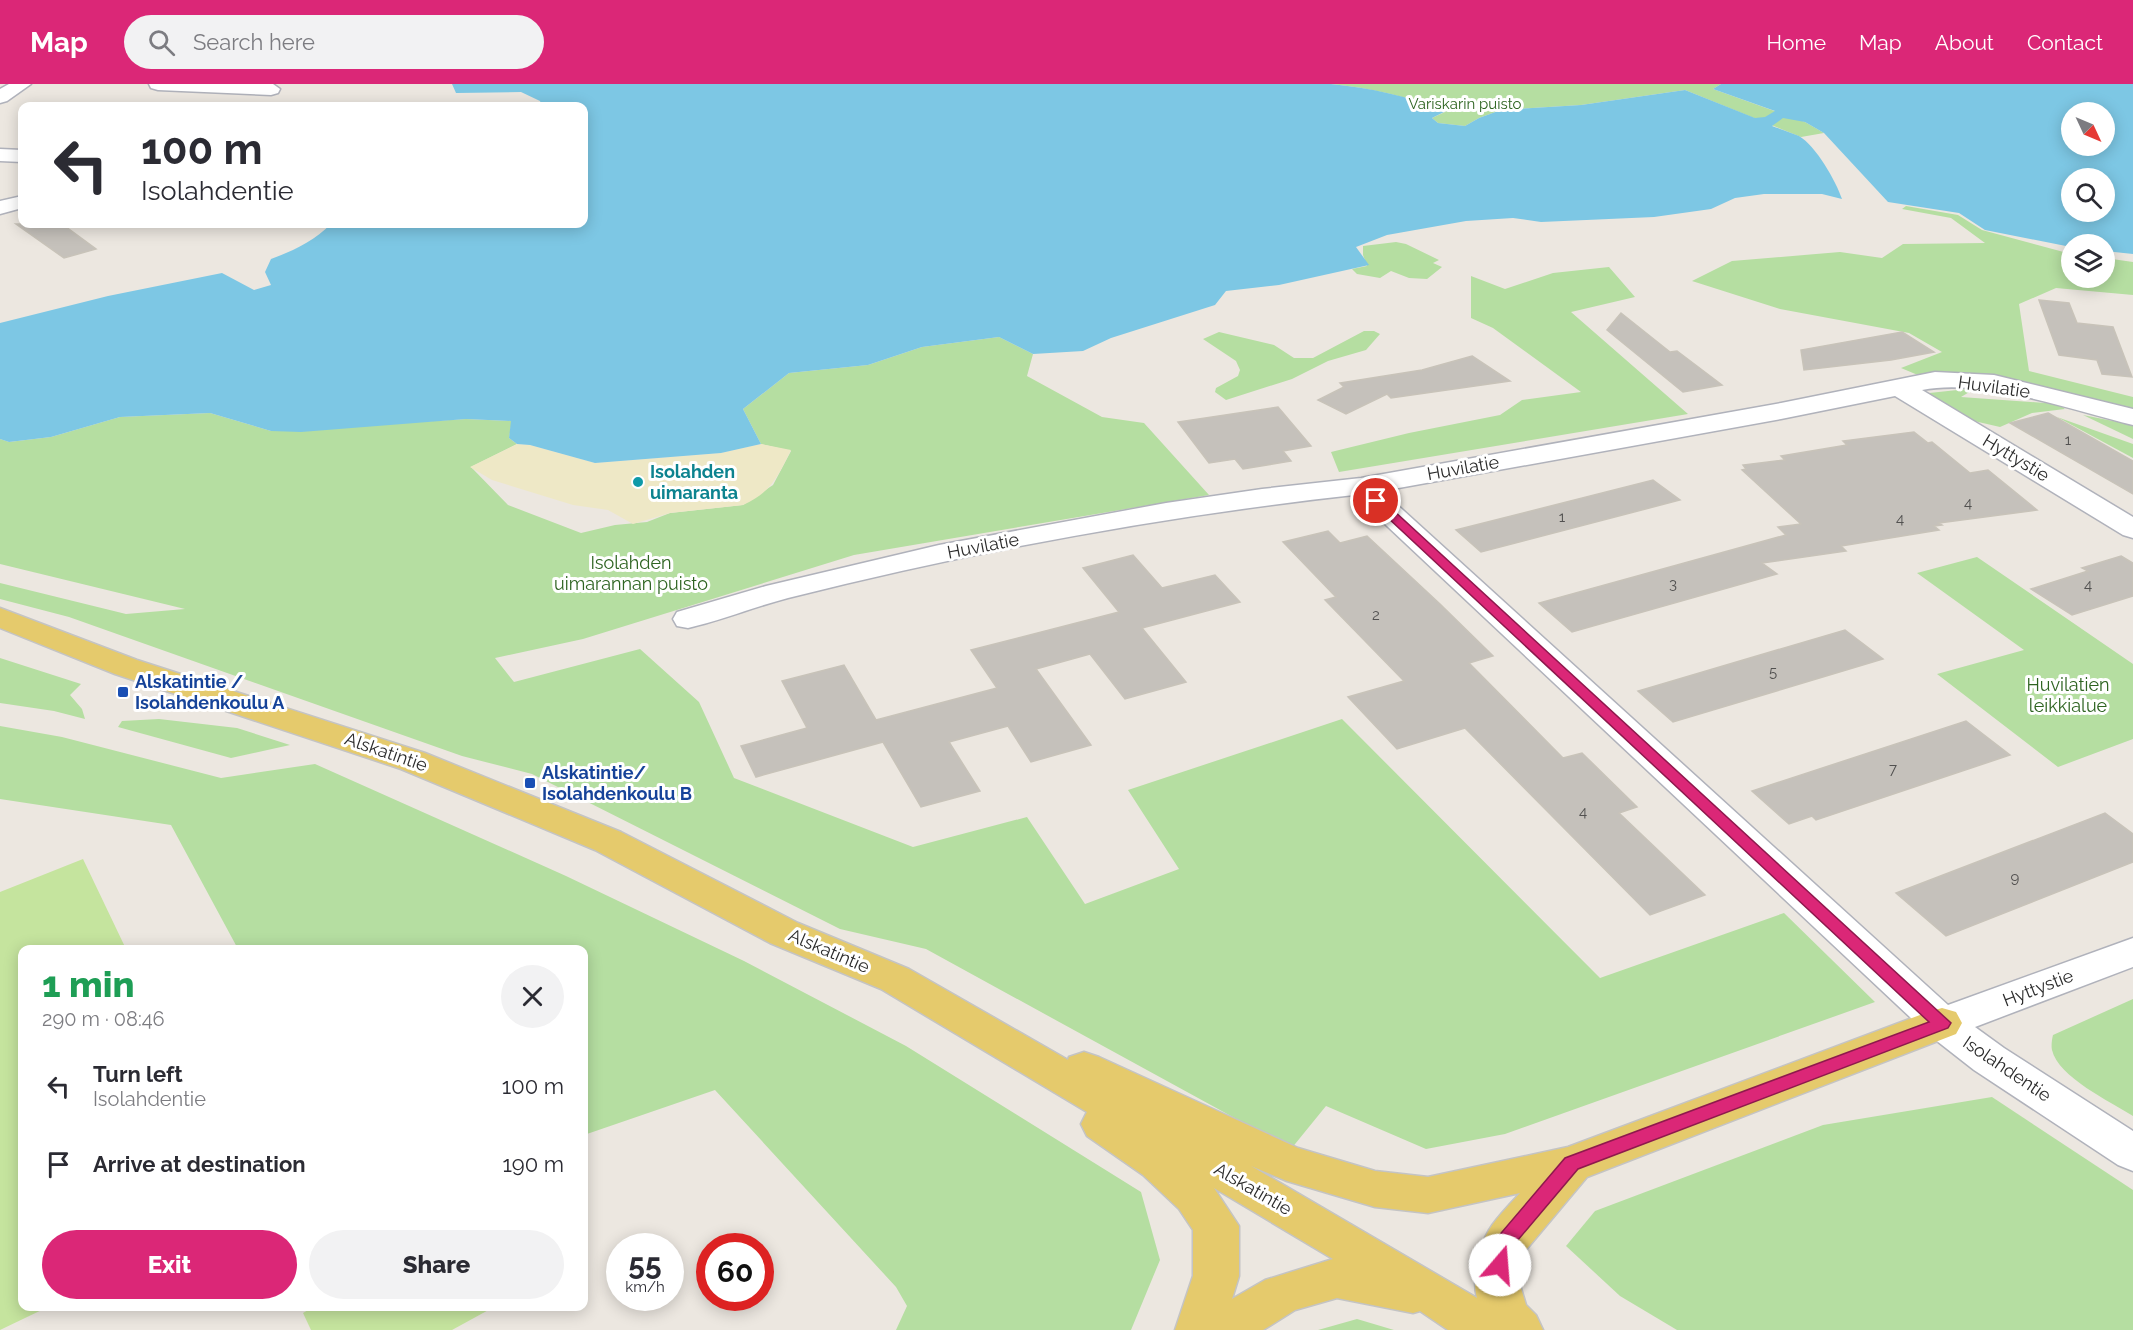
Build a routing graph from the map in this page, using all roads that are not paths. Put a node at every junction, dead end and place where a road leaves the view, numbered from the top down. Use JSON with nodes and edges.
{"nodes":[{"id":1,"x":22,"y":84,"type":"edge"},
{"id":2,"x":158,"y":84,"type":"edge"},
{"id":3,"x":274,"y":87,"type":"edge"},
{"id":4,"x":0,"y":97,"type":"edge"},
{"id":5,"x":253,"y":102,"type":"edge"},
{"id":6,"x":0,"y":155,"type":"edge"},
{"id":7,"x":18,"y":156,"type":"edge"},
{"id":8,"x":18,"y":203,"type":"edge"},
{"id":9,"x":0,"y":208,"type":"edge"},
{"id":10,"x":1898,"y":387,"type":"junction"},
{"id":11,"x":2133,"y":417,"type":"edge"},
{"id":12,"x":1361,"y":486,"type":"junction"},
{"id":13,"x":2133,"y":529,"type":"edge"},
{"id":14,"x":0,"y":617,"type":"edge"},
{"id":15,"x":688,"y":619,"type":"dead end"},
{"id":16,"x":0,"y":641,"type":"edge"},
{"id":17,"x":126,"y":667,"type":"junction"},
{"id":18,"x":784,"y":933,"type":"junction"},
{"id":19,"x":2133,"y":952,"type":"edge"},
{"id":20,"x":895,"y":979,"type":"junction"},
{"id":21,"x":1942,"y":1023,"type":"junction"},
{"id":22,"x":2133,"y":1153,"type":"edge"},
{"id":23,"x":1572,"y":1164,"type":"junction"},
{"id":24,"x":1439,"y":1298,"type":"junction"},
{"id":25,"x":1198,"y":1330,"type":"edge"},
{"id":26,"x":1221,"y":1330,"type":"edge"},
{"id":27,"x":1487,"y":1330,"type":"edge"},
{"id":28,"x":1519,"y":1330,"type":"edge"}],
"edges":[{"from":1,"to":4,"type":"street"},
{"from":2,"to":3,"type":"street"},
{"from":3,"to":5,"type":"street"},
{"from":6,"to":7,"type":"street"},
{"from":8,"to":9,"type":"street"},
{"from":10,"to":11,"type":"street","name":"Huvilatie"},
{"from":10,"to":12,"type":"street","name":"Huvilatie"},
{"from":10,"to":13,"type":"street","name":"Hyttystie"},
{"from":12,"to":15,"type":"street","name":"Huvilatie"},
{"from":12,"to":21,"type":"street","name":"Isolahdentie"},
{"from":14,"to":17,"type":"main road","name":"Alskatintie"},
{"from":16,"to":17,"type":"main road","name":"Alskatintie"},
{"from":17,"to":18,"type":"main road","name":"Alskatintie"},
{"from":18,"to":20,"type":"main road","name":"Alskatintie"},
{"from":18,"to":25,"type":"main road"},
{"from":19,"to":21,"type":"street","name":"Hyttystie"},
{"from":20,"to":23,"type":"main road"},
{"from":20,"to":24,"type":"main road","name":"Alskatintie"},
{"from":21,"to":22,"type":"street","name":"Isolahdentie"},
{"from":21,"to":23,"type":"main road"},
{"from":23,"to":28,"type":"main road"},
{"from":24,"to":26,"type":"main road"},
{"from":24,"to":27,"type":"main road","name":"Alskatintie"}]}
